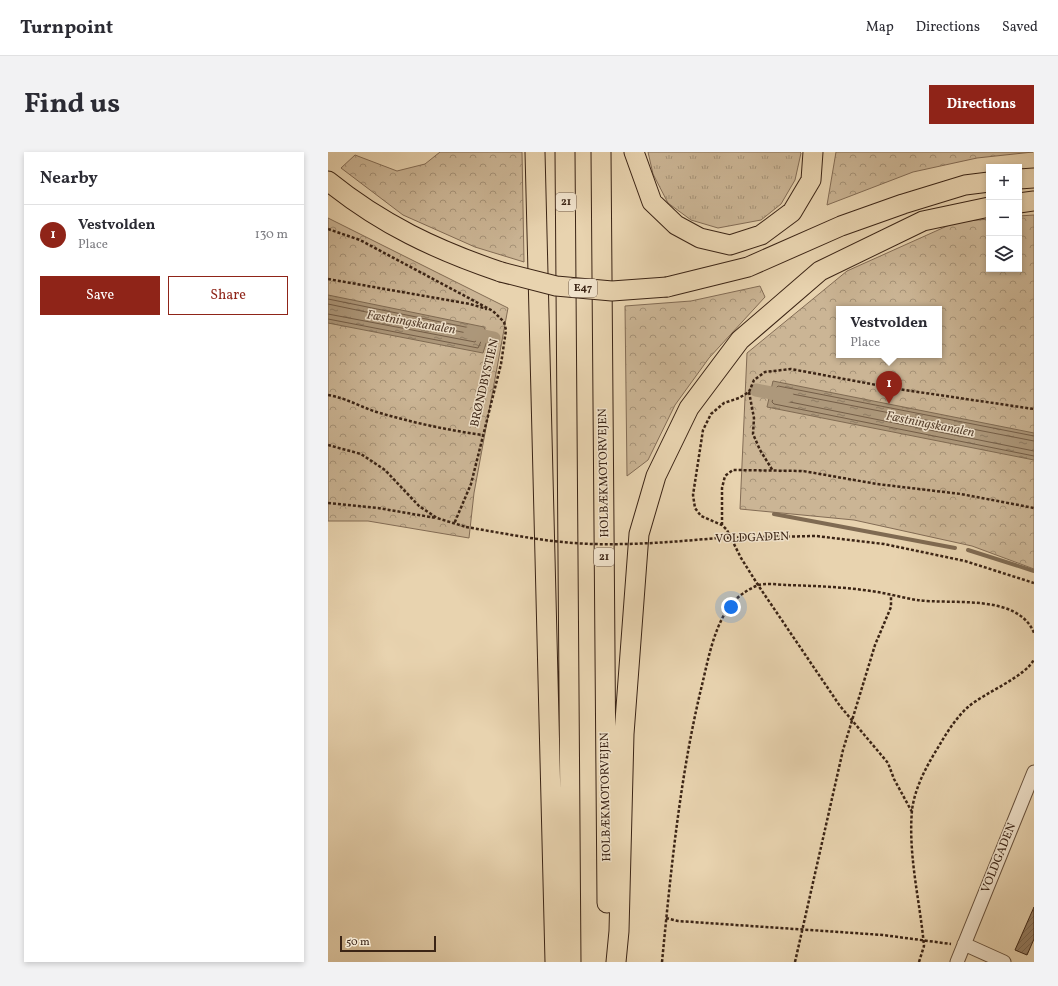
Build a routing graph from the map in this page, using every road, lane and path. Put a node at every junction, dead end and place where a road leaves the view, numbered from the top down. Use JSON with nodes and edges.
{"nodes":[{"id":1,"x":535,"y":152,"type":"edge"},
{"id":2,"x":566,"y":152,"type":"edge"},
{"id":3,"x":601,"y":152,"type":"edge"},
{"id":4,"x":634,"y":152,"type":"edge"},
{"id":5,"x":814,"y":152,"type":"edge"},
{"id":6,"x":1034,"y":178,"type":"edge"},
{"id":7,"x":1022,"y":179,"type":"edge"},
{"id":8,"x":328,"y":181,"type":"edge"},
{"id":9,"x":986,"y":182,"type":"edge"},
{"id":10,"x":1034,"y":201,"type":"edge"},
{"id":11,"x":1022,"y":202,"type":"edge"},
{"id":12,"x":986,"y":208,"type":"edge"},
{"id":13,"x":328,"y":229,"type":"edge"},
{"id":14,"x":328,"y":279,"type":"edge"},
{"id":15,"x":493,"y":311,"type":"junction"},
{"id":16,"x":748,"y":392,"type":"junction"},
{"id":17,"x":328,"y":395,"type":"edge"},
{"id":18,"x":1034,"y":409,"type":"edge"},
{"id":19,"x":482,"y":435,"type":"junction"},
{"id":20,"x":328,"y":444,"type":"edge"},
{"id":21,"x":773,"y":471,"type":"junction"},
{"id":22,"x":328,"y":503,"type":"edge"},
{"id":23,"x":1034,"y":508,"type":"edge"},
{"id":24,"x":437,"y":518,"type":"junction"},
{"id":25,"x":454,"y":524,"type":"junction"},
{"id":26,"x":722,"y":525,"type":"junction"},
{"id":27,"x":730,"y":539,"type":"junction"},
{"id":28,"x":1034,"y":583,"type":"edge"},
{"id":29,"x":758,"y":585,"type":"junction"},
{"id":30,"x":891,"y":595,"type":"junction"},
{"id":31,"x":1034,"y":633,"type":"edge"},
{"id":32,"x":1034,"y":659,"type":"edge"},
{"id":33,"x":852,"y":719,"type":"junction"},
{"id":34,"x":1034,"y":772,"type":"edge"},
{"id":35,"x":912,"y":810,"type":"junction"},
{"id":36,"x":666,"y":918,"type":"junction"},
{"id":37,"x":804,"y":930,"type":"junction"},
{"id":38,"x":923,"y":941,"type":"junction"},
{"id":39,"x":964,"y":945,"type":"junction"},
{"id":40,"x":555,"y":962,"type":"edge"},
{"id":41,"x":571,"y":962,"type":"edge"},
{"id":42,"x":608,"y":962,"type":"edge"},
{"id":43,"x":616,"y":962,"type":"edge"},
{"id":44,"x":662,"y":962,"type":"edge"},
{"id":45,"x":796,"y":962,"type":"edge"},
{"id":46,"x":919,"y":962,"type":"edge"},
{"id":47,"x":957,"y":962,"type":"edge"},
{"id":48,"x":1004,"y":962,"type":"edge"}],
"edges":[{"from":1,"to":40,"type":"highway"},
{"from":2,"to":41,"type":"highway","number":"21"},
{"from":3,"to":42,"type":"highway","name":"HOLBÆKMOTORVEJEN","number":"21"},
{"from":4,"to":5,"type":"highway"},
{"from":6,"to":7,"type":"highway"},
{"from":8,"to":9,"type":"highway","number":"E47","bridge":true},
{"from":10,"to":11,"type":"highway"},
{"from":12,"to":43,"type":"highway"},
{"from":13,"to":15,"type":"path","name":"BRØNDBYSTIEN"},
{"from":14,"to":15,"type":"path"},
{"from":15,"to":19,"type":"path","name":"BRØNDBYSTIEN"},
{"from":16,"to":18,"type":"path"},
{"from":16,"to":21,"type":"path"},
{"from":16,"to":26,"type":"path"},
{"from":17,"to":19,"type":"path"},
{"from":19,"to":25,"type":"path","name":"BRØNDBYSTIEN"},
{"from":20,"to":24,"type":"path"},
{"from":21,"to":23,"type":"path"},
{"from":21,"to":26,"type":"path"},
{"from":22,"to":24,"type":"path"},
{"from":24,"to":25,"type":"path","name":"VOLDGADEN"},
{"from":25,"to":27,"type":"path","name":"VOLDGADEN","bridge":true},
{"from":26,"to":27,"type":"path"},
{"from":27,"to":28,"type":"path","name":"VOLDGADEN"},
{"from":27,"to":29,"type":"path"},
{"from":29,"to":30,"type":"path"},
{"from":29,"to":33,"type":"path"},
{"from":29,"to":36,"type":"path"},
{"from":30,"to":31,"type":"path"},
{"from":30,"to":33,"type":"path"},
{"from":32,"to":35,"type":"path"},
{"from":33,"to":35,"type":"path"},
{"from":33,"to":37,"type":"path"},
{"from":34,"to":39,"type":"street","name":"VOLDGADEN"},
{"from":35,"to":38,"type":"path"},
{"from":36,"to":37,"type":"path"},
{"from":36,"to":44,"type":"path"},
{"from":37,"to":38,"type":"path"},
{"from":37,"to":45,"type":"path"},
{"from":38,"to":39,"type":"path"},
{"from":38,"to":46,"type":"path"},
{"from":39,"to":47,"type":"street","name":"VOLDGADEN"},
{"from":39,"to":48,"type":"street"}]}
